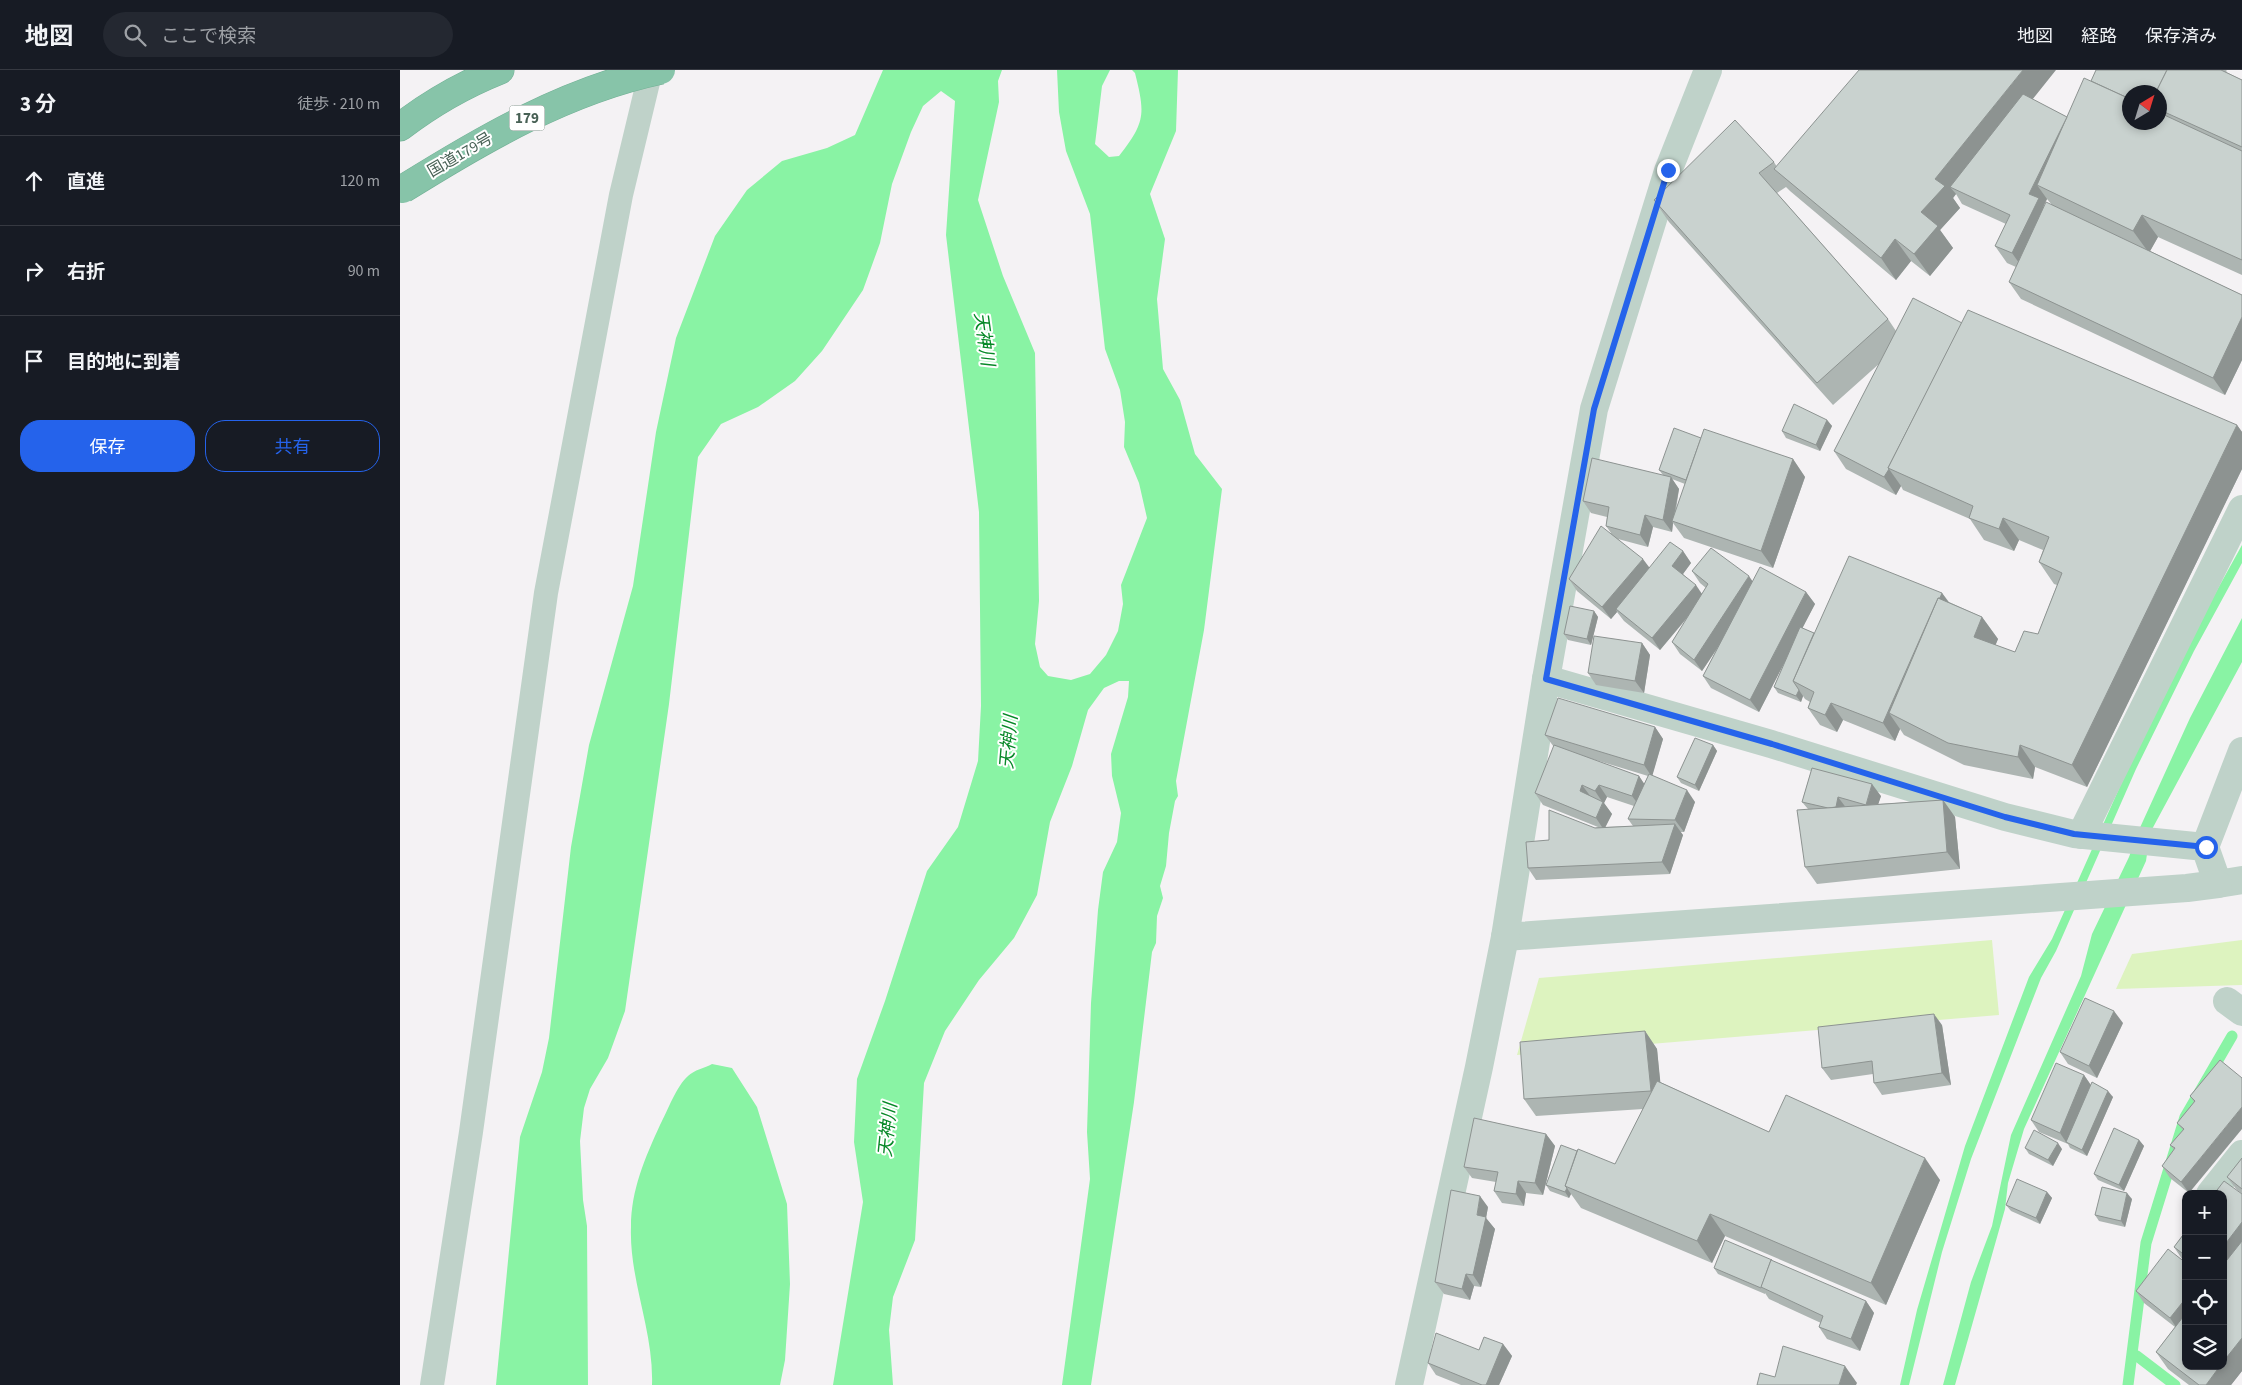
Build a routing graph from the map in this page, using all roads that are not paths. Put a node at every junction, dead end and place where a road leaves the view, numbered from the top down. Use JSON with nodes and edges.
{"nodes":[{"id":1,"x":500,"y":70,"type":"edge"},
{"id":2,"x":652,"y":70,"type":"edge"},
{"id":3,"x":661,"y":70,"type":"edge"},
{"id":4,"x":1708,"y":70,"type":"edge"},
{"id":5,"x":409,"y":120,"type":"edge"},
{"id":6,"x":401,"y":190,"type":"edge"},
{"id":7,"x":2242,"y":509,"type":"edge"},
{"id":8,"x":1546,"y":679,"type":"junction"},
{"id":9,"x":2242,"y":751,"type":"edge"},
{"id":10,"x":2081,"y":835,"type":"junction"},
{"id":11,"x":2206,"y":847,"type":"junction"},
{"id":12,"x":2230,"y":882,"type":"edge"},
{"id":13,"x":1505,"y":938,"type":"junction"},
{"id":14,"x":2242,"y":1154,"type":"edge"},
{"id":15,"x":2213,"y":1190,"type":"edge"},
{"id":16,"x":432,"y":1385,"type":"edge"},
{"id":17,"x":1408,"y":1385,"type":"edge"}],
"edges":[{"from":1,"to":5,"type":"highway"},
{"from":2,"to":16,"type":"lane"},
{"from":3,"to":6,"type":"highway","name":"国道179号","number":"179","bridge":true},
{"from":4,"to":8,"type":"street"},
{"from":7,"to":10,"type":"street"},
{"from":8,"to":10,"type":"street"},
{"from":8,"to":13,"type":"street"},
{"from":9,"to":11,"type":"street"},
{"from":10,"to":11,"type":"street"},
{"from":11,"to":12,"type":"street"},
{"from":12,"to":13,"type":"street"},
{"from":13,"to":17,"type":"street"},
{"from":14,"to":15,"type":"street"}]}
